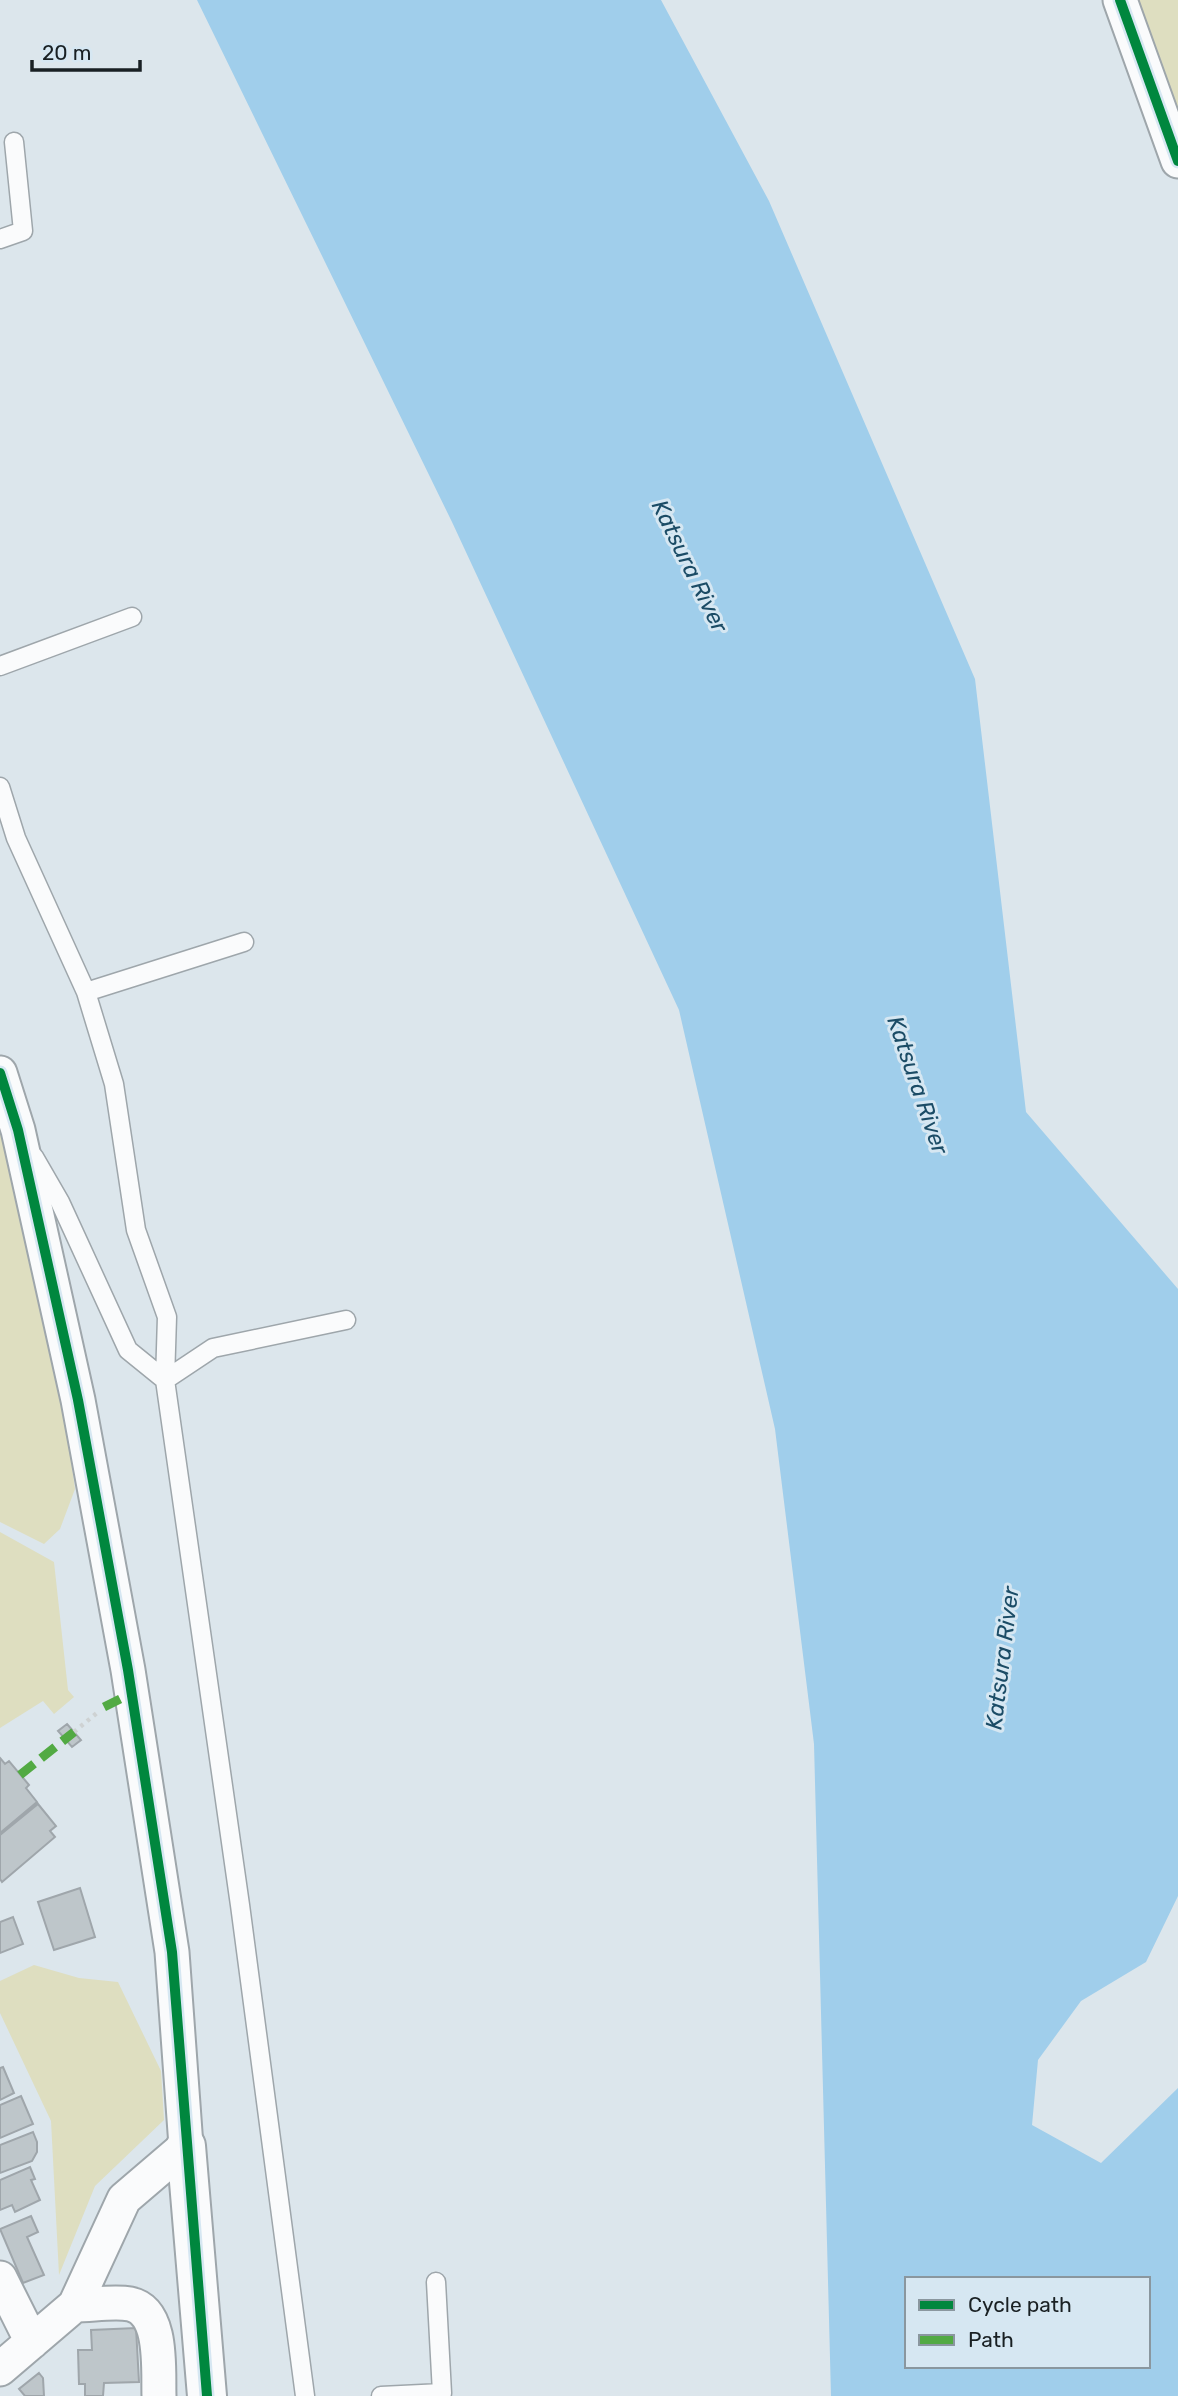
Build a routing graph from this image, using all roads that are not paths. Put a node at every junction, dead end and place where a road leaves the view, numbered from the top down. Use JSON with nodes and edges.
{"nodes":[{"id":1,"x":1120,"y":0,"type":"edge"},
{"id":2,"x":14,"y":142,"type":"dead end"},
{"id":3,"x":1178,"y":160,"type":"edge"},
{"id":4,"x":0,"y":239,"type":"edge"},
{"id":5,"x":132,"y":617,"type":"dead end"},
{"id":6,"x":0,"y":666,"type":"edge"},
{"id":7,"x":0,"y":787,"type":"edge"},
{"id":8,"x":244,"y":942,"type":"dead end"},
{"id":9,"x":86,"y":992,"type":"junction"},
{"id":10,"x":0,"y":1073,"type":"edge"},
{"id":11,"x":18,"y":1130,"type":"junction"},
{"id":12,"x":346,"y":1320,"type":"dead end"},
{"id":13,"x":165,"y":1380,"type":"junction"},
{"id":14,"x":186,"y":2146,"type":"junction"},
{"id":15,"x":0,"y":2278,"type":"edge"},
{"id":16,"x":436,"y":2282,"type":"dead end"},
{"id":17,"x":75,"y":2305,"type":"junction"},
{"id":18,"x":32,"y":2342,"type":"junction"},
{"id":19,"x":0,"y":2369,"type":"edge"},
{"id":20,"x":442,"y":2394,"type":"edge"},
{"id":21,"x":159,"y":2396,"type":"edge"},
{"id":22,"x":206,"y":2396,"type":"edge"},
{"id":23,"x":305,"y":2396,"type":"edge"},
{"id":24,"x":381,"y":2396,"type":"edge"}],
"edges":[{"from":1,"to":3,"type":"street"},
{"from":2,"to":4,"type":"lane"},
{"from":5,"to":6,"type":"lane"},
{"from":7,"to":9,"type":"lane"},
{"from":8,"to":9,"type":"lane"},
{"from":9,"to":13,"type":"lane"},
{"from":10,"to":11,"type":"street"},
{"from":11,"to":13,"type":"lane"},
{"from":11,"to":14,"type":"street"},
{"from":12,"to":13,"type":"lane"},
{"from":13,"to":23,"type":"lane"},
{"from":14,"to":17,"type":"street"},
{"from":14,"to":22,"type":"street"},
{"from":15,"to":18,"type":"street"},
{"from":16,"to":20,"type":"lane"},
{"from":17,"to":18,"type":"street"},
{"from":17,"to":21,"type":"street"},
{"from":18,"to":19,"type":"street"},
{"from":20,"to":24,"type":"lane"}]}
